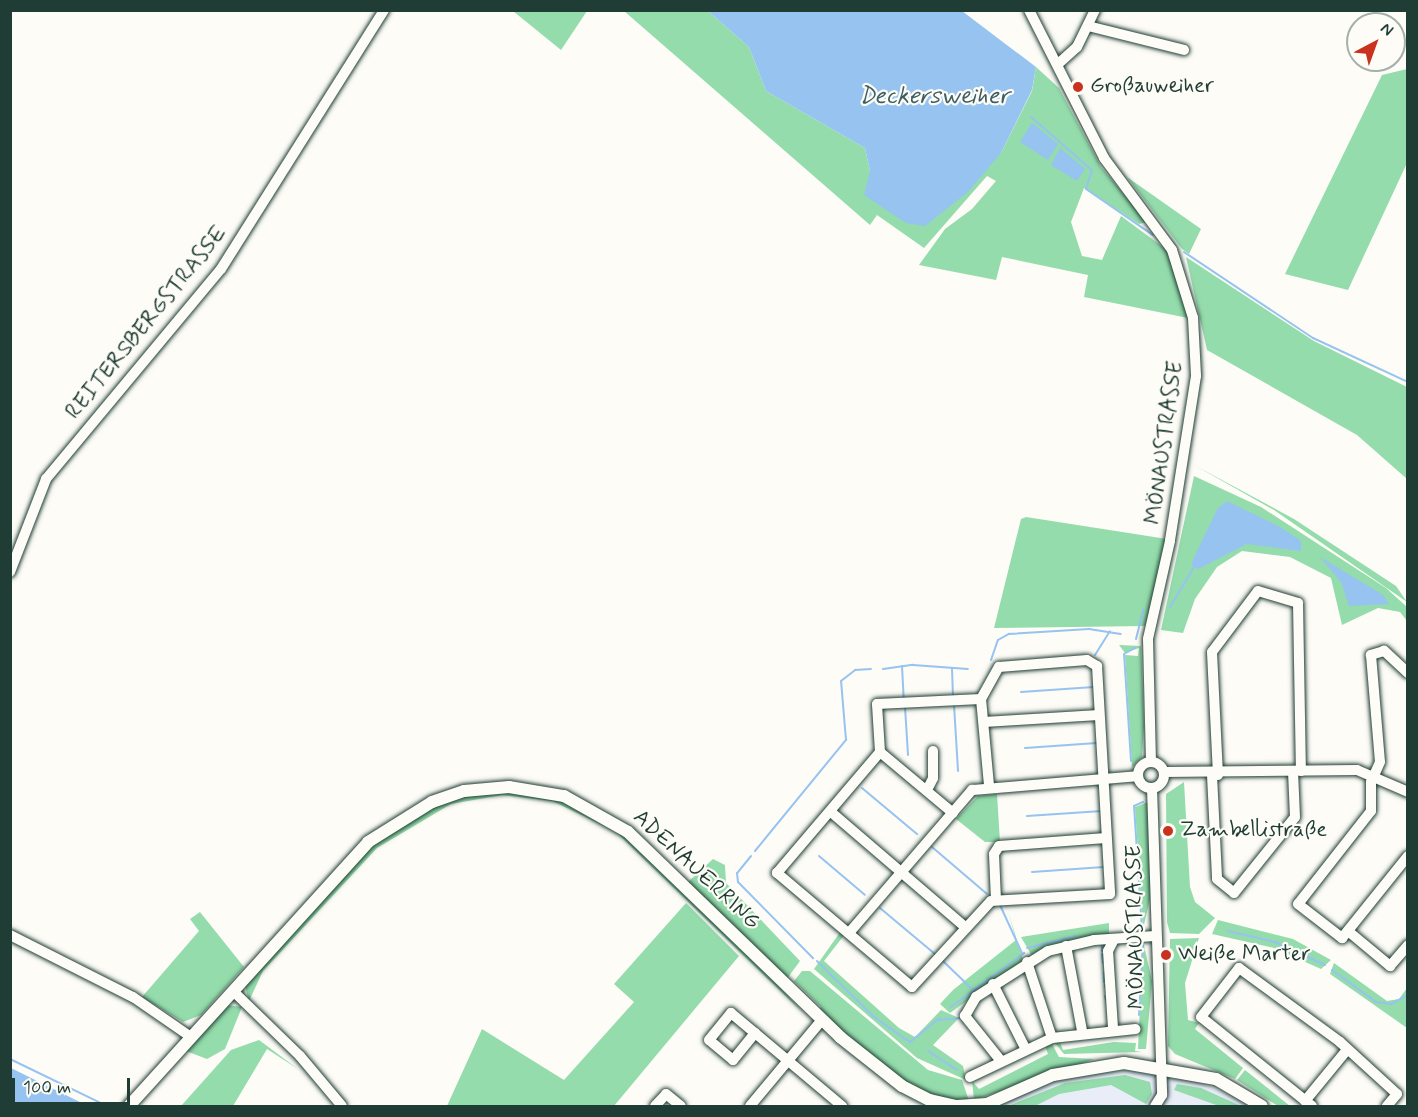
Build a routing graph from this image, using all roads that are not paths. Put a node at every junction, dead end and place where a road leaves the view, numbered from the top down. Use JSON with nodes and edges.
{"nodes":[{"id":1,"x":384,"y":10,"type":"edge"},
{"id":2,"x":1029,"y":10,"type":"edge"},
{"id":3,"x":1095,"y":10,"type":"edge"},
{"id":4,"x":1088,"y":26,"type":"junction"},
{"id":5,"x":1184,"y":50,"type":"dead end"},
{"id":6,"x":1058,"y":64,"type":"junction"},
{"id":7,"x":10,"y":572,"type":"edge"},
{"id":8,"x":1407,"y":673,"type":"edge"},
{"id":9,"x":981,"y":699,"type":"junction"},
{"id":10,"x":1099,"y":715,"type":"junction"},
{"id":11,"x":984,"y":722,"type":"junction"},
{"id":12,"x":933,"y":751,"type":"dead end"},
{"id":13,"x":880,"y":752,"type":"junction"},
{"id":14,"x":1151,"y":761,"type":"junction"},
{"id":15,"x":1297,"y":771,"type":"junction"},
{"id":16,"x":1164,"y":772,"type":"junction"},
{"id":17,"x":1375,"y":774,"type":"junction"},
{"id":18,"x":1215,"y":775,"type":"junction"},
{"id":19,"x":1137,"y":776,"type":"junction"},
{"id":20,"x":1104,"y":778,"type":"junction"},
{"id":21,"x":989,"y":786,"type":"junction"},
{"id":22,"x":1152,"y":788,"type":"junction"},
{"id":23,"x":927,"y":790,"type":"junction"},
{"id":24,"x":1407,"y":792,"type":"edge"},
{"id":25,"x":831,"y":812,"type":"junction"},
{"id":26,"x":952,"y":813,"type":"junction"},
{"id":27,"x":1106,"y":838,"type":"junction"},
{"id":28,"x":1407,"y":856,"type":"edge"},
{"id":29,"x":901,"y":873,"type":"junction"},
{"id":30,"x":996,"y":900,"type":"junction"},
{"id":31,"x":965,"y":927,"type":"junction"},
{"id":32,"x":1348,"y":931,"type":"junction"},
{"id":33,"x":849,"y":933,"type":"junction"},
{"id":34,"x":10,"y":935,"type":"edge"},
{"id":35,"x":1155,"y":936,"type":"junction"},
{"id":36,"x":1114,"y":939,"type":"junction"},
{"id":37,"x":1407,"y":945,"type":"edge"},
{"id":38,"x":1066,"y":946,"type":"junction"},
{"id":39,"x":1027,"y":962,"type":"junction"},
{"id":40,"x":993,"y":984,"type":"junction"},
{"id":41,"x":233,"y":991,"type":"junction"},
{"id":42,"x":822,"y":1020,"type":"junction"},
{"id":43,"x":1113,"y":1028,"type":"junction"},
{"id":44,"x":1136,"y":1029,"type":"dead end"},
{"id":45,"x":1082,"y":1031,"type":"junction"},
{"id":46,"x":755,"y":1033,"type":"junction"},
{"id":47,"x":191,"y":1037,"type":"junction"},
{"id":48,"x":1052,"y":1038,"type":"junction"},
{"id":49,"x":1025,"y":1048,"type":"junction"},
{"id":50,"x":1346,"y":1051,"type":"junction"},
{"id":51,"x":787,"y":1060,"type":"junction"},
{"id":52,"x":1001,"y":1060,"type":"junction"},
{"id":53,"x":1159,"y":1065,"type":"junction"},
{"id":54,"x":970,"y":1077,"type":"dead end"},
{"id":55,"x":1308,"y":1104,"type":"edge"},
{"id":56,"x":988,"y":1105,"type":"edge"},
{"id":57,"x":129,"y":1107,"type":"edge"},
{"id":58,"x":342,"y":1107,"type":"edge"},
{"id":59,"x":655,"y":1107,"type":"edge"},
{"id":60,"x":681,"y":1107,"type":"edge"},
{"id":61,"x":750,"y":1107,"type":"edge"},
{"id":62,"x":842,"y":1107,"type":"edge"},
{"id":63,"x":1155,"y":1107,"type":"edge"},
{"id":64,"x":1262,"y":1107,"type":"edge"},
{"id":65,"x":1387,"y":1107,"type":"edge"}],
"edges":[{"from":1,"to":7,"type":"street","name":"REITERSBERGSTRASSE"},
{"from":2,"to":6,"type":"street","name":"MÖNAUSTRASSE"},
{"from":3,"to":4,"type":"street"},
{"from":4,"to":5,"type":"street"},
{"from":4,"to":6,"type":"street"},
{"from":6,"to":14,"type":"street","name":"MÖNAUSTRASSE"},
{"from":8,"to":17,"type":"street"},
{"from":9,"to":10,"type":"street"},
{"from":9,"to":11,"type":"street"},
{"from":9,"to":13,"type":"street"},
{"from":10,"to":11,"type":"street"},
{"from":10,"to":20,"type":"street"},
{"from":11,"to":21,"type":"street"},
{"from":12,"to":23,"type":"street"},
{"from":13,"to":23,"type":"street"},
{"from":13,"to":25,"type":"street"},
{"from":14,"to":16,"type":"street"},
{"from":14,"to":19,"type":"street"},
{"from":15,"to":17,"type":"street"},
{"from":15,"to":18,"type":"street"},
{"from":15,"to":18,"type":"street"},
{"from":15,"to":18,"type":"street"},
{"from":16,"to":18,"type":"street"},
{"from":16,"to":22,"type":"street"},
{"from":17,"to":24,"type":"street"},
{"from":17,"to":32,"type":"street"},
{"from":19,"to":20,"type":"street"},
{"from":19,"to":22,"type":"street"},
{"from":20,"to":21,"type":"street"},
{"from":20,"to":27,"type":"street"},
{"from":21,"to":26,"type":"street"},
{"from":22,"to":35,"type":"street","name":"MÖNAUSTRASSE"},
{"from":23,"to":26,"type":"street"},
{"from":25,"to":29,"type":"street"},
{"from":25,"to":33,"type":"street"},
{"from":26,"to":29,"type":"street"},
{"from":27,"to":30,"type":"street"},
{"from":27,"to":30,"type":"street"},
{"from":28,"to":32,"type":"street"},
{"from":29,"to":31,"type":"street"},
{"from":29,"to":33,"type":"street"},
{"from":30,"to":31,"type":"street"},
{"from":31,"to":33,"type":"street"},
{"from":32,"to":37,"type":"street"},
{"from":34,"to":47,"type":"street"},
{"from":35,"to":36,"type":"street"},
{"from":35,"to":53,"type":"street","name":"MÖNAUSTRASSE"},
{"from":36,"to":38,"type":"street"},
{"from":36,"to":43,"type":"street"},
{"from":38,"to":39,"type":"street"},
{"from":38,"to":45,"type":"street"},
{"from":39,"to":40,"type":"street"},
{"from":39,"to":48,"type":"street"},
{"from":40,"to":49,"type":"street"},
{"from":40,"to":52,"type":"street"},
{"from":41,"to":42,"type":"main road","name":"ADENAUERRING"},
{"from":41,"to":47,"type":"main road","name":"ADENAUERRING"},
{"from":41,"to":58,"type":"street"},
{"from":42,"to":51,"type":"street"},
{"from":42,"to":56,"type":"main road","name":"ADENAUERRING"},
{"from":43,"to":44,"type":"street"},
{"from":43,"to":45,"type":"street"},
{"from":45,"to":48,"type":"street"},
{"from":46,"to":46,"type":"street"},
{"from":46,"to":51,"type":"street"},
{"from":47,"to":57,"type":"main road","name":"ADENAUERRING"},
{"from":48,"to":49,"type":"street"},
{"from":49,"to":52,"type":"street"},
{"from":50,"to":55,"type":"street"},
{"from":50,"to":55,"type":"street"},
{"from":50,"to":65,"type":"street"},
{"from":51,"to":61,"type":"street"},
{"from":51,"to":62,"type":"street"},
{"from":52,"to":54,"type":"street"},
{"from":53,"to":56,"type":"main road","name":"ADENAUERRING"},
{"from":53,"to":63,"type":"street","name":"MÖNAUSTRASSE"},
{"from":53,"to":64,"type":"main road","name":"ADENAUERRING"},
{"from":59,"to":60,"type":"street"}]}
